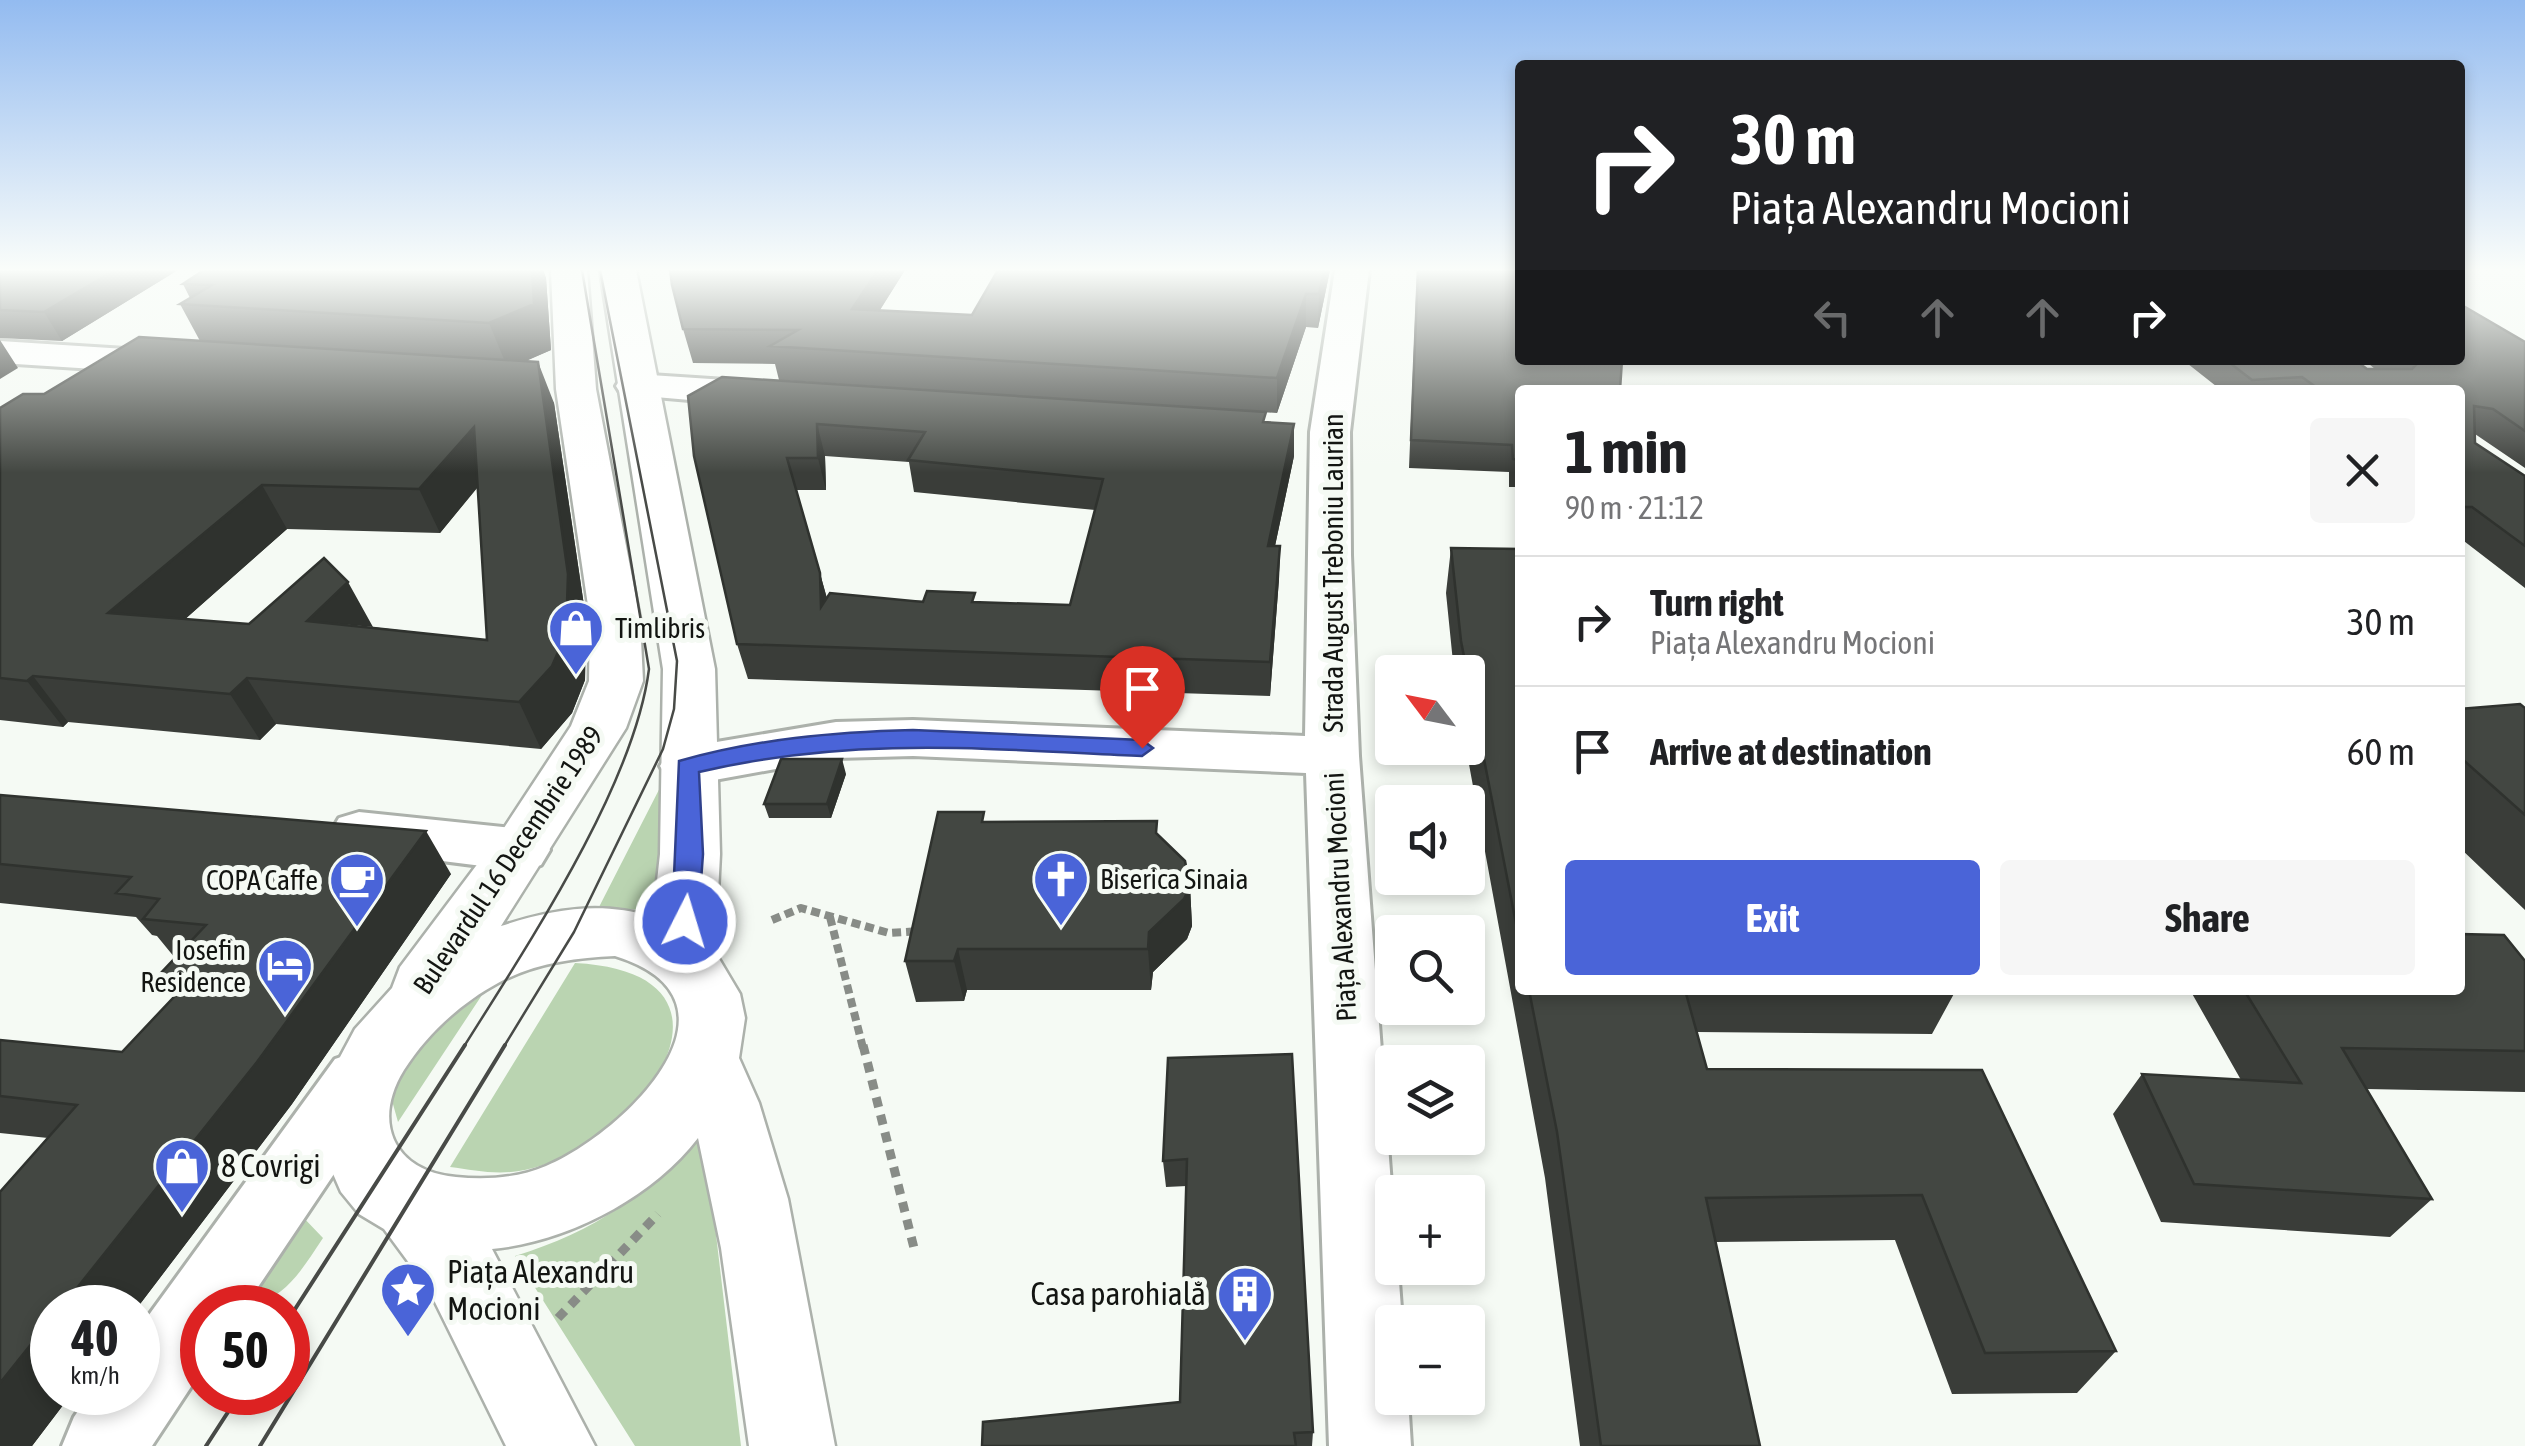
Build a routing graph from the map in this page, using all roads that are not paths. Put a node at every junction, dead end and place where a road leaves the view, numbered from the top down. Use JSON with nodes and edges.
{"nodes":[{"id":1,"x":565,"y":337,"type":"edge"},
{"id":2,"x":628,"y":337,"type":"edge"},
{"id":3,"x":1335,"y":337,"type":"edge"},
{"id":4,"x":0,"y":352,"type":"edge"},
{"id":5,"x":215,"y":366,"type":"edge"},
{"id":6,"x":635,"y":386,"type":"junction"},
{"id":7,"x":799,"y":397,"type":"edge"},
{"id":8,"x":1332,"y":756,"type":"junction"},
{"id":9,"x":688,"y":766,"type":"junction"},
{"id":10,"x":312,"y":828,"type":"edge"},
{"id":11,"x":522,"y":850,"type":"junction"},
{"id":12,"x":682,"y":956,"type":"junction"},
{"id":13,"x":381,"y":1048,"type":"junction"},
{"id":14,"x":705,"y":1059,"type":"junction"},
{"id":15,"x":412,"y":1206,"type":"junction"},
{"id":16,"x":102,"y":1446,"type":"edge"},
{"id":17,"x":552,"y":1446,"type":"edge"},
{"id":18,"x":792,"y":1446,"type":"edge"},
{"id":19,"x":1370,"y":1446,"type":"edge"}],
"edges":[{"from":1,"to":11,"type":"main road","name":"Bulevardul 16 Decembrie 1989"},
{"from":2,"to":6,"type":"main road"},
{"from":3,"to":8,"type":"street","name":"Strada August Treboniu Laurian"},
{"from":4,"to":5,"type":"street"},
{"from":6,"to":7,"type":"street"},
{"from":6,"to":9,"type":"main road"},
{"from":8,"to":9,"type":"street","name":"Piața Alexandru Mocioni"},
{"from":8,"to":19,"type":"street","name":"Piața Alexandru Mocioni"},
{"from":9,"to":12,"type":"main road"},
{"from":10,"to":11,"type":"street"},
{"from":11,"to":13,"type":"main road","name":"Bulevardul 16 Decembrie 1989"},
{"from":12,"to":13,"type":"main road"},
{"from":12,"to":14,"type":"main road"},
{"from":13,"to":15,"type":"main road"},
{"from":13,"to":16,"type":"street"},
{"from":14,"to":15,"type":"main road"},
{"from":14,"to":18,"type":"main road"},
{"from":15,"to":17,"type":"main road"}]}
